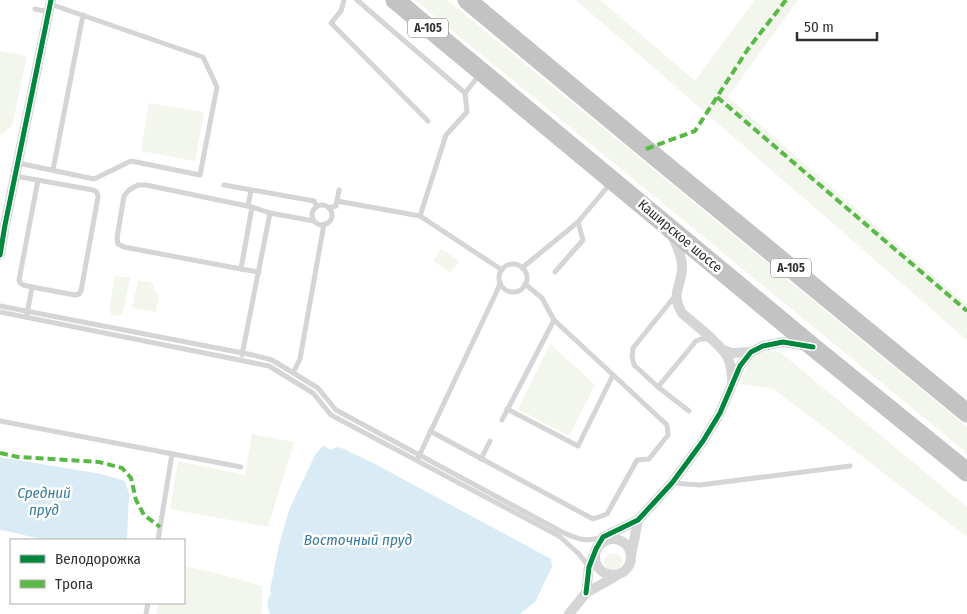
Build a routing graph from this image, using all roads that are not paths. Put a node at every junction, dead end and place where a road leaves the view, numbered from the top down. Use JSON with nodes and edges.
{"nodes":[{"id":1,"x":344,"y":0,"type":"edge"},
{"id":2,"x":357,"y":0,"type":"edge"},
{"id":3,"x":395,"y":0,"type":"edge"},
{"id":4,"x":467,"y":0,"type":"edge"},
{"id":5,"x":50,"y":5,"type":"edge"},
{"id":6,"x":35,"y":10,"type":"dead end"},
{"id":7,"x":83,"y":16,"type":"junction"},
{"id":8,"x":482,"y":72,"type":"junction"},
{"id":9,"x":464,"y":93,"type":"junction"},
{"id":10,"x":428,"y":121,"type":"dead end"},
{"id":11,"x":18,"y":163,"type":"junction"},
{"id":12,"x":53,"y":170,"type":"junction"},
{"id":13,"x":15,"y":176,"type":"junction"},
{"id":14,"x":38,"y":180,"type":"junction"},
{"id":15,"x":613,"y":181,"type":"junction"},
{"id":16,"x":224,"y":185,"type":"dead end"},
{"id":17,"x":251,"y":190,"type":"junction"},
{"id":18,"x":339,"y":190,"type":"dead end"},
{"id":19,"x":337,"y":201,"type":"junction"},
{"id":20,"x":317,"y":206,"type":"junction"},
{"id":21,"x":250,"y":207,"type":"junction"},
{"id":22,"x":329,"y":208,"type":"junction"},
{"id":23,"x":270,"y":213,"type":"junction"},
{"id":24,"x":420,"y":216,"type":"junction"},
{"id":25,"x":314,"y":221,"type":"junction"},
{"id":26,"x":578,"y":222,"type":"junction"},
{"id":27,"x":324,"y":224,"type":"junction"},
{"id":28,"x":667,"y":225,"type":"junction"},
{"id":29,"x":2,"y":229,"type":"edge"},
{"id":30,"x":0,"y":255,"type":"edge"},
{"id":31,"x":522,"y":268,"type":"junction"},
{"id":32,"x":241,"y":269,"type":"junction"},
{"id":33,"x":502,"y":270,"type":"junction"},
{"id":34,"x":258,"y":272,"type":"junction"},
{"id":35,"x":555,"y":272,"type":"dead end"},
{"id":36,"x":500,"y":282,"type":"junction"},
{"id":37,"x":525,"y":284,"type":"junction"},
{"id":38,"x":32,"y":287,"type":"junction"},
{"id":39,"x":677,"y":293,"type":"junction"},
{"id":40,"x":0,"y":306,"type":"edge"},
{"id":41,"x":0,"y":312,"type":"edge"},
{"id":42,"x":27,"y":314,"type":"junction"},
{"id":43,"x":554,"y":320,"type":"junction"},
{"id":44,"x":710,"y":338,"type":"junction"},
{"id":45,"x":813,"y":347,"type":"junction"},
{"id":46,"x":723,"y":350,"type":"junction"},
{"id":47,"x":751,"y":352,"type":"junction"},
{"id":48,"x":243,"y":353,"type":"junction"},
{"id":49,"x":241,"y":360,"type":"junction"},
{"id":50,"x":293,"y":373,"type":"junction"},
{"id":51,"x":613,"y":375,"type":"junction"},
{"id":52,"x":732,"y":385,"type":"junction"},
{"id":53,"x":658,"y":387,"type":"junction"},
{"id":54,"x":507,"y":409,"type":"junction"},
{"id":55,"x":689,"y":411,"type":"dead end"},
{"id":56,"x":967,"y":413,"type":"edge"},
{"id":57,"x":502,"y":420,"type":"dead end"},
{"id":58,"x":0,"y":421,"type":"edge"},
{"id":59,"x":430,"y":431,"type":"junction"},
{"id":60,"x":490,"y":441,"type":"dead end"},
{"id":61,"x":172,"y":454,"type":"junction"},
{"id":62,"x":418,"y":458,"type":"junction"},
{"id":63,"x":482,"y":459,"type":"junction"},
{"id":64,"x":850,"y":466,"type":"dead end"},
{"id":65,"x":241,"y":467,"type":"dead end"},
{"id":66,"x":967,"y":472,"type":"edge"},
{"id":67,"x":672,"y":483,"type":"junction"},
{"id":68,"x":638,"y":520,"type":"junction"},
{"id":69,"x":603,"y":537,"type":"junction"},
{"id":70,"x":158,"y":539,"type":"edge"},
{"id":71,"x":596,"y":549,"type":"junction"},
{"id":72,"x":631,"y":556,"type":"junction"},
{"id":73,"x":589,"y":567,"type":"junction"},
{"id":74,"x":617,"y":575,"type":"junction"},
{"id":75,"x":586,"y":593,"type":"junction"},
{"id":76,"x":569,"y":614,"type":"edge"}],
"edges":[{"from":1,"to":10,"type":"lane"},
{"from":2,"to":9,"type":"lane"},
{"from":3,"to":8,"type":"highway","name":"Каширское шоссе","number":"А-105"},
{"from":4,"to":56,"type":"highway","number":"А-105"},
{"from":5,"to":6,"type":"lane"},
{"from":5,"to":7,"type":"lane"},
{"from":5,"to":11,"type":"street"},
{"from":7,"to":12,"type":"lane"},
{"from":7,"to":12,"type":"lane"},
{"from":8,"to":9,"type":"lane"},
{"from":8,"to":15,"type":"highway","name":"Каширское шоссе","number":"А-105"},
{"from":9,"to":24,"type":"lane"},
{"from":11,"to":12,"type":"lane"},
{"from":11,"to":13,"type":"street"},
{"from":13,"to":14,"type":"lane"},
{"from":13,"to":29,"type":"street"},
{"from":14,"to":38,"type":"lane"},
{"from":14,"to":38,"type":"lane"},
{"from":15,"to":26,"type":"lane"},
{"from":15,"to":28,"type":"highway","name":"Каширское шоссе","number":"А-105"},
{"from":16,"to":17,"type":"lane"},
{"from":17,"to":20,"type":"lane"},
{"from":17,"to":21,"type":"lane"},
{"from":18,"to":19,"type":"lane"},
{"from":19,"to":22,"type":"lane"},
{"from":19,"to":24,"type":"lane"},
{"from":20,"to":22,"type":"lane"},
{"from":20,"to":25,"type":"lane"},
{"from":21,"to":23,"type":"lane"},
{"from":21,"to":32,"type":"lane"},
{"from":21,"to":32,"type":"lane"},
{"from":22,"to":27,"type":"lane"},
{"from":23,"to":25,"type":"lane"},
{"from":23,"to":34,"type":"lane"},
{"from":24,"to":33,"type":"lane"},
{"from":25,"to":27,"type":"lane"},
{"from":26,"to":31,"type":"lane"},
{"from":26,"to":35,"type":"lane"},
{"from":27,"to":50,"type":"lane"},
{"from":28,"to":39,"type":"street"},
{"from":28,"to":45,"type":"highway","name":"Каширское шоссе","number":"А-105"},
{"from":29,"to":30,"type":"street"},
{"from":31,"to":33,"type":"lane"},
{"from":31,"to":37,"type":"lane"},
{"from":32,"to":34,"type":"lane"},
{"from":33,"to":36,"type":"lane"},
{"from":34,"to":48,"type":"lane"},
{"from":36,"to":37,"type":"lane"},
{"from":36,"to":59,"type":"lane"},
{"from":37,"to":43,"type":"lane"},
{"from":38,"to":42,"type":"lane"},
{"from":39,"to":44,"type":"street"},
{"from":39,"to":53,"type":"lane"},
{"from":40,"to":42,"type":"lane"},
{"from":41,"to":42,"type":"lane"},
{"from":42,"to":48,"type":"lane"},
{"from":42,"to":49,"type":"lane"},
{"from":43,"to":51,"type":"lane"},
{"from":43,"to":54,"type":"lane"},
{"from":44,"to":46,"type":"street"},
{"from":44,"to":53,"type":"lane"},
{"from":45,"to":47,"type":"street"},
{"from":45,"to":66,"type":"highway","name":"Каширское шоссе","number":"А-105"},
{"from":46,"to":47,"type":"street"},
{"from":46,"to":52,"type":"street"},
{"from":47,"to":52,"type":"street"},
{"from":48,"to":49,"type":"lane"},
{"from":48,"to":50,"type":"lane"},
{"from":49,"to":62,"type":"lane"},
{"from":50,"to":62,"type":"lane"},
{"from":51,"to":54,"type":"lane"},
{"from":51,"to":63,"type":"lane"},
{"from":52,"to":67,"type":"street"},
{"from":53,"to":55,"type":"lane"},
{"from":54,"to":57,"type":"lane"},
{"from":58,"to":61,"type":"lane"},
{"from":59,"to":62,"type":"lane"},
{"from":59,"to":63,"type":"lane"},
{"from":60,"to":63,"type":"lane"},
{"from":61,"to":65,"type":"lane"},
{"from":61,"to":70,"type":"lane"},
{"from":62,"to":69,"type":"lane"},
{"from":62,"to":73,"type":"lane"},
{"from":64,"to":67,"type":"lane"},
{"from":67,"to":68,"type":"street"},
{"from":68,"to":69,"type":"street"},
{"from":68,"to":72,"type":"street"},
{"from":69,"to":71,"type":"street"},
{"from":71,"to":72,"type":"street"},
{"from":71,"to":73,"type":"street"},
{"from":71,"to":74,"type":"street"},
{"from":72,"to":74,"type":"street"},
{"from":73,"to":75,"type":"street"},
{"from":74,"to":75,"type":"street"},
{"from":75,"to":76,"type":"street"}]}
